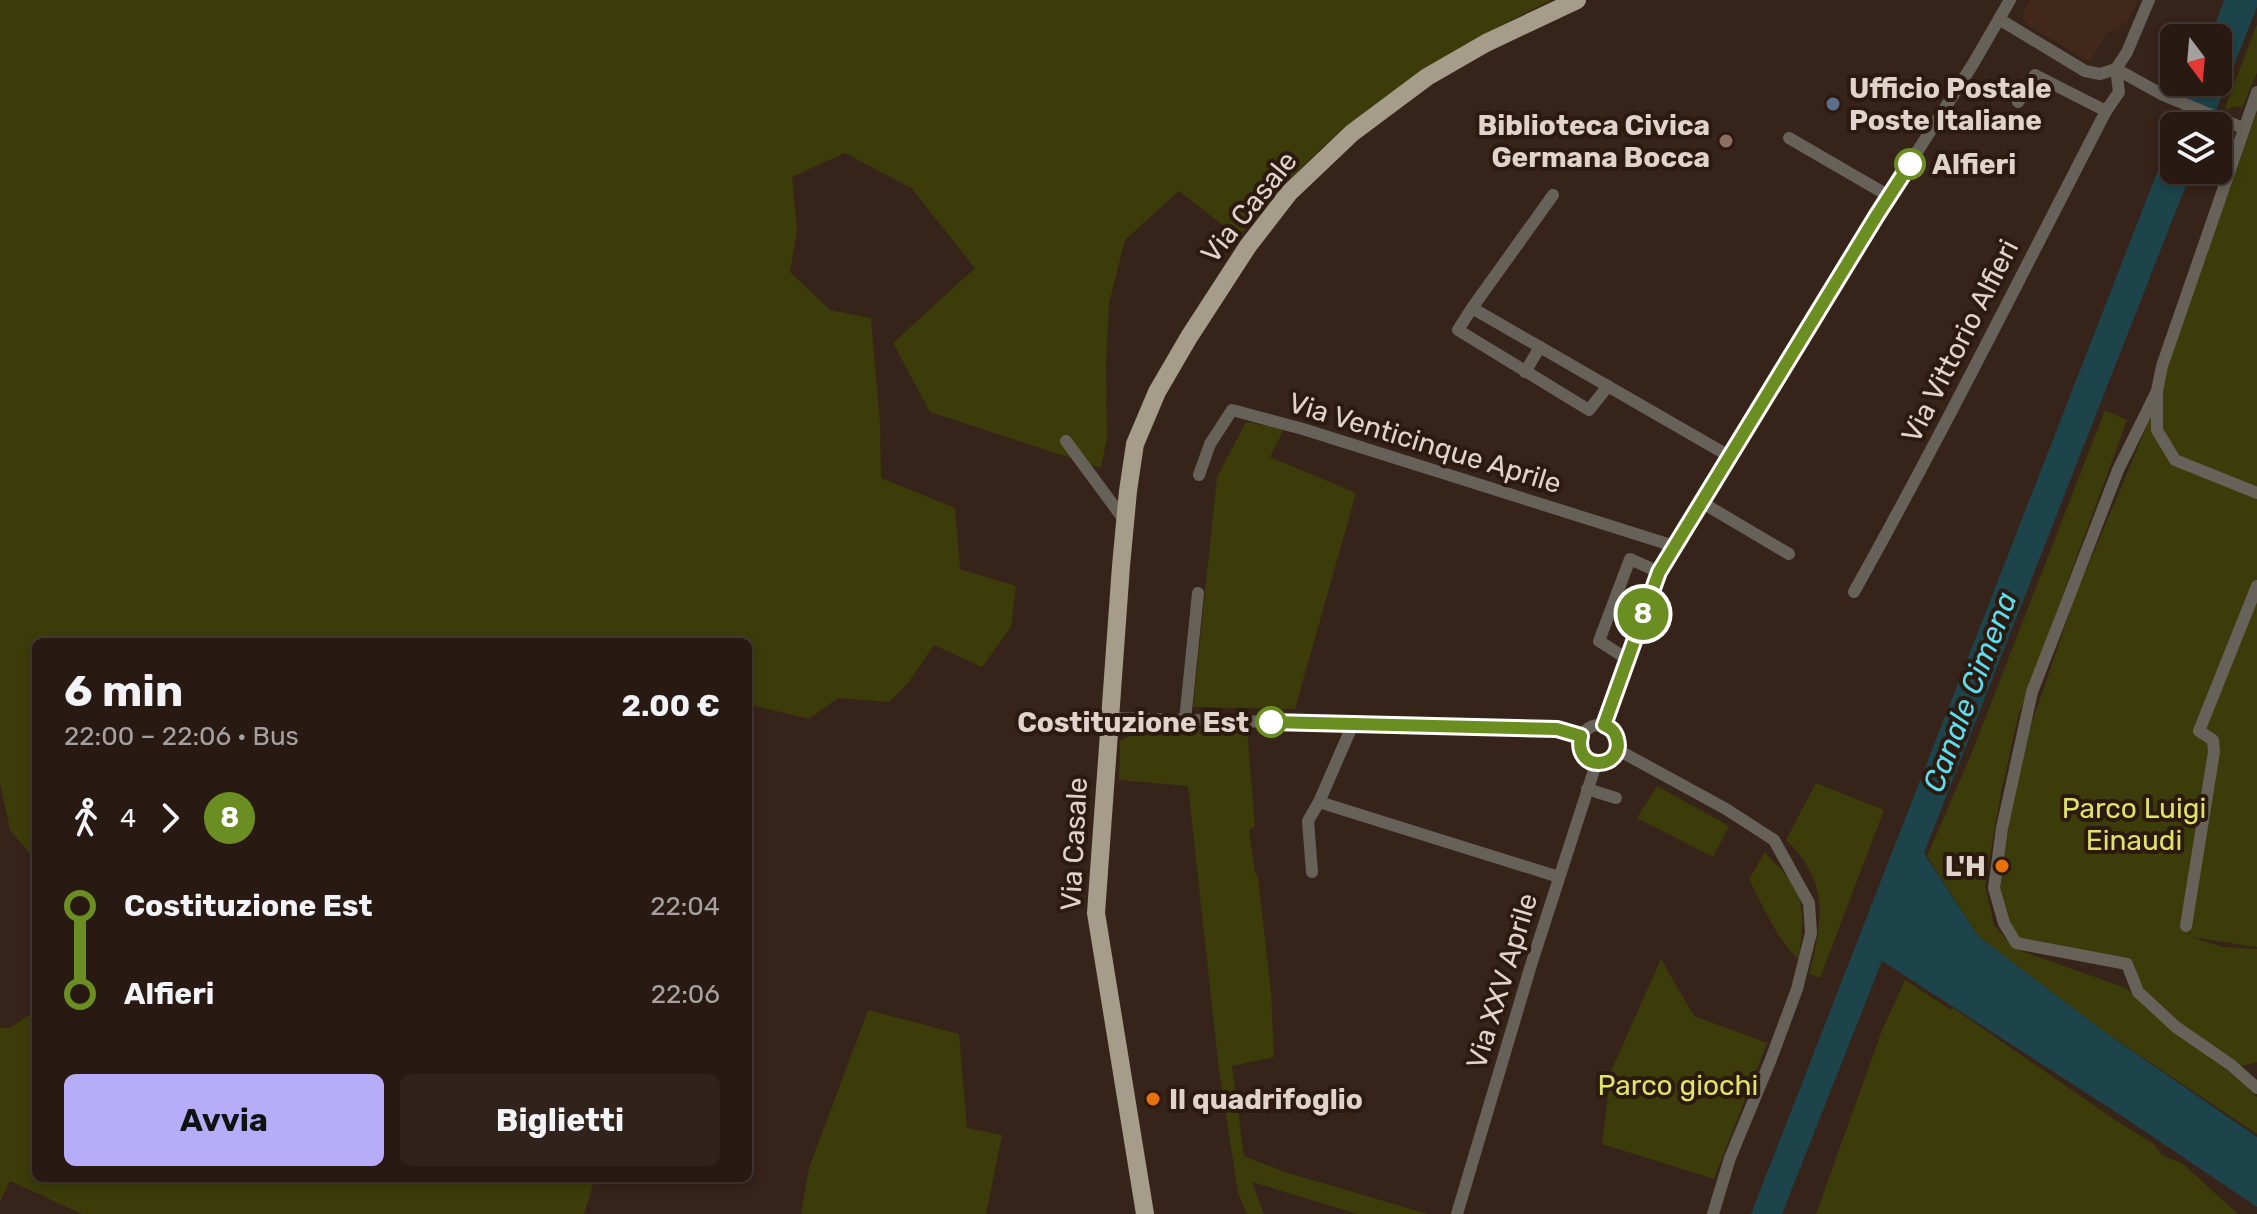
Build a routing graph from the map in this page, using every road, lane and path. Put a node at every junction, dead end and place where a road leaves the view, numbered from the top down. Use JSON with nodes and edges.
{"nodes":[{"id":1,"x":1577,"y":0,"type":"edge"},
{"id":2,"x":2010,"y":0,"type":"edge"},
{"id":3,"x":2149,"y":0,"type":"edge"},
{"id":4,"x":1999,"y":19,"type":"junction"},
{"id":5,"x":2116,"y":69,"type":"junction"},
{"id":6,"x":2257,"y":92,"type":"edge"},
{"id":7,"x":2018,"y":102,"type":"dead end"},
{"id":8,"x":2106,"y":111,"type":"junction"},
{"id":9,"x":2243,"y":128,"type":"junction"},
{"id":10,"x":1789,"y":138,"type":"dead end"},
{"id":11,"x":1553,"y":195,"type":"dead end"},
{"id":12,"x":1889,"y":196,"type":"junction"},
{"id":13,"x":1472,"y":308,"type":"junction"},
{"id":14,"x":1540,"y":347,"type":"junction"},
{"id":15,"x":1525,"y":372,"type":"junction"},
{"id":16,"x":1608,"y":386,"type":"junction"},
{"id":17,"x":2157,"y":391,"type":"junction"},
{"id":18,"x":1066,"y":441,"type":"dead end"},
{"id":19,"x":1729,"y":456,"type":"junction"},
{"id":20,"x":1199,"y":475,"type":"dead end"},
{"id":21,"x":2257,"y":493,"type":"edge"},
{"id":22,"x":1701,"y":502,"type":"junction"},
{"id":23,"x":1125,"y":521,"type":"junction"},
{"id":24,"x":1674,"y":546,"type":"junction"},
{"id":25,"x":1789,"y":554,"type":"dead end"},
{"id":26,"x":1659,"y":572,"type":"junction"},
{"id":27,"x":2257,"y":586,"type":"edge"},
{"id":28,"x":1854,"y":592,"type":"dead end"},
{"id":29,"x":1198,"y":593,"type":"dead end"},
{"id":30,"x":1627,"y":659,"type":"junction"},
{"id":31,"x":1110,"y":718,"type":"junction"},
{"id":32,"x":1185,"y":720,"type":"junction"},
{"id":33,"x":1353,"y":724,"type":"junction"},
{"id":34,"x":1604,"y":725,"type":"junction"},
{"id":35,"x":1581,"y":736,"type":"junction"},
{"id":36,"x":1618,"y":750,"type":"junction"},
{"id":37,"x":1596,"y":764,"type":"junction"},
{"id":38,"x":1587,"y":789,"type":"junction"},
{"id":39,"x":1616,"y":798,"type":"dead end"},
{"id":40,"x":1319,"y":802,"type":"junction"},
{"id":41,"x":1312,"y":872,"type":"dead end"},
{"id":42,"x":1559,"y":877,"type":"junction"},
{"id":43,"x":2186,"y":926,"type":"dead end"},
{"id":44,"x":2257,"y":1088,"type":"edge"},
{"id":45,"x":1145,"y":1214,"type":"edge"},
{"id":46,"x":1457,"y":1214,"type":"edge"},
{"id":47,"x":1713,"y":1214,"type":"edge"}],
"edges":[{"from":1,"to":23,"type":"main road","name":"Via Casale"},
{"from":2,"to":4,"type":"street"},
{"from":3,"to":5,"type":"street","name":"Via Vittorio Alfieri"},
{"from":4,"to":5,"type":"street"},
{"from":4,"to":12,"type":"street"},
{"from":5,"to":8,"type":"street","name":"Via Vittorio Alfieri"},
{"from":5,"to":9,"type":"street"},
{"from":6,"to":9,"type":"street"},
{"from":7,"to":8,"type":"street"},
{"from":8,"to":28,"type":"street","name":"Via Vittorio Alfieri"},
{"from":9,"to":17,"type":"street"},
{"from":10,"to":12,"type":"street"},
{"from":11,"to":13,"type":"street"},
{"from":12,"to":19,"type":"street"},
{"from":13,"to":14,"type":"street"},
{"from":13,"to":15,"type":"street"},
{"from":14,"to":15,"type":"street"},
{"from":14,"to":16,"type":"street"},
{"from":15,"to":16,"type":"street"},
{"from":16,"to":19,"type":"street"},
{"from":17,"to":21,"type":"street"},
{"from":17,"to":44,"type":"street"},
{"from":18,"to":23,"type":"street"},
{"from":19,"to":22,"type":"street"},
{"from":20,"to":24,"type":"street","name":"Via Venticinque Aprile"},
{"from":22,"to":24,"type":"street"},
{"from":22,"to":25,"type":"street"},
{"from":23,"to":31,"type":"main road","name":"Via Casale"},
{"from":24,"to":26,"type":"street"},
{"from":26,"to":30,"type":"street"},
{"from":26,"to":30,"type":"street"},
{"from":27,"to":43,"type":"street"},
{"from":29,"to":32,"type":"street"},
{"from":30,"to":34,"type":"street"},
{"from":31,"to":32,"type":"street"},
{"from":31,"to":45,"type":"main road","name":"Via Casale"},
{"from":32,"to":33,"type":"street"},
{"from":33,"to":35,"type":"street"},
{"from":33,"to":40,"type":"street"},
{"from":34,"to":35,"type":"street"},
{"from":34,"to":36,"type":"street"},
{"from":35,"to":37,"type":"street"},
{"from":36,"to":37,"type":"street"},
{"from":36,"to":47,"type":"street"},
{"from":37,"to":38,"type":"street","name":"Via XXV Aprile"},
{"from":38,"to":39,"type":"street"},
{"from":38,"to":42,"type":"street","name":"Via XXV Aprile"},
{"from":40,"to":41,"type":"street"},
{"from":40,"to":42,"type":"street"},
{"from":42,"to":46,"type":"street","name":"Via XXV Aprile"}]}
